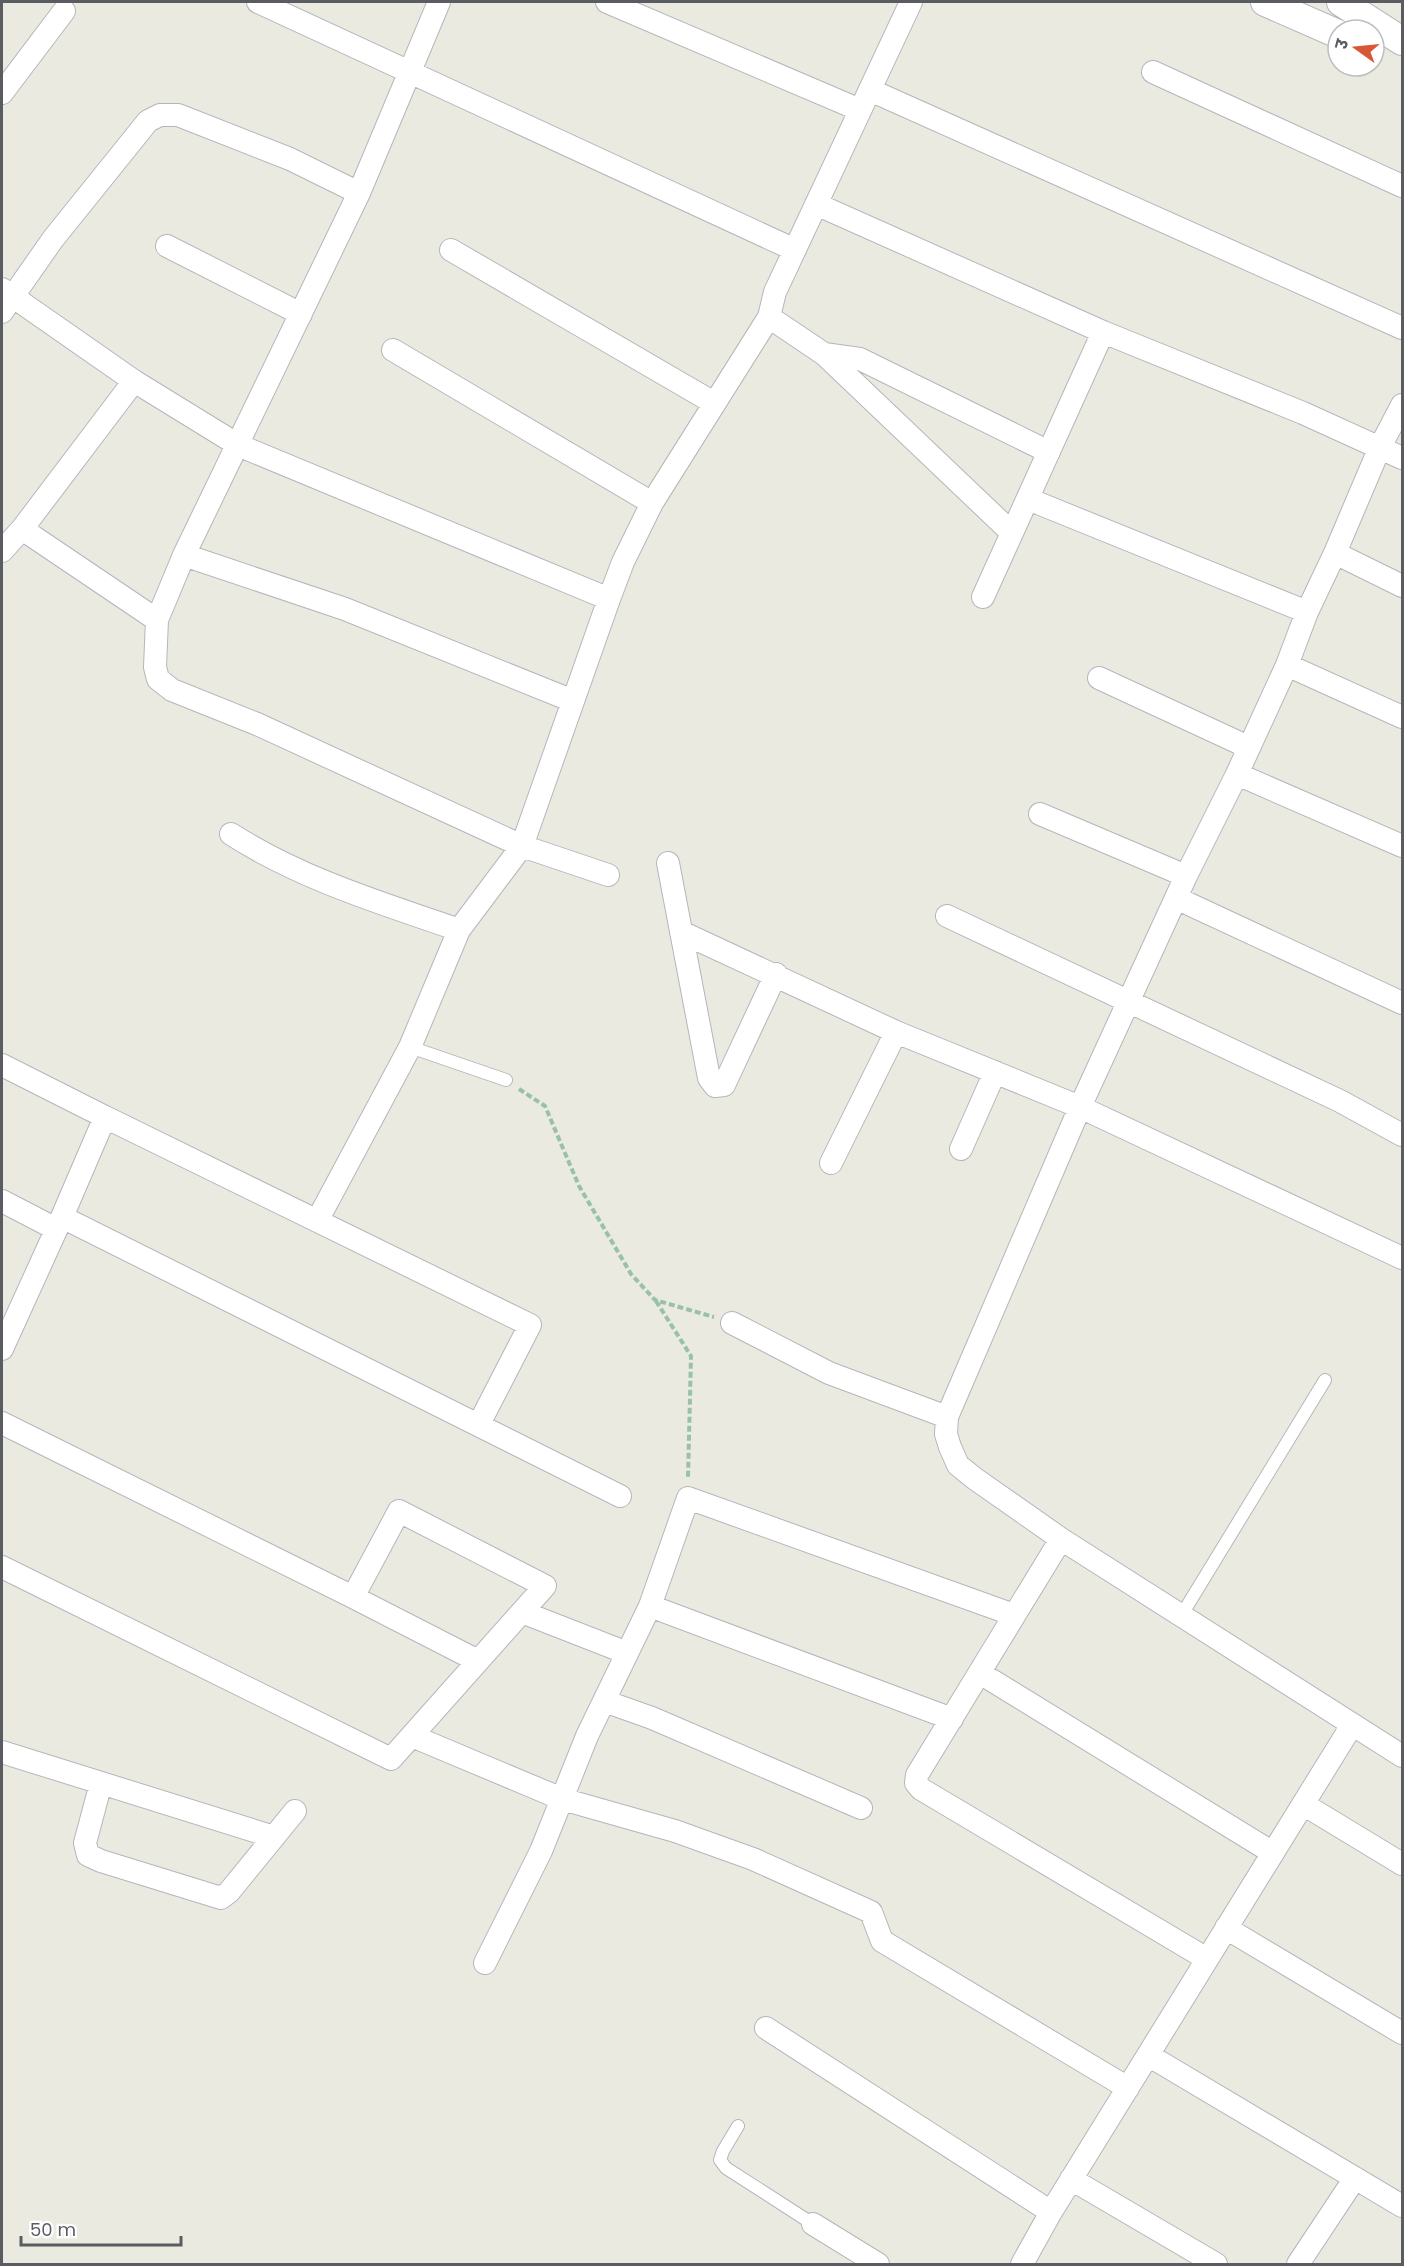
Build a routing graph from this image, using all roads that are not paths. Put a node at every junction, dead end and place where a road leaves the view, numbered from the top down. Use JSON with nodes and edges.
{"nodes":[{"id":1,"x":258,"y":2,"type":"edge"},
{"id":2,"x":439,"y":2,"type":"edge"},
{"id":3,"x":607,"y":2,"type":"edge"},
{"id":4,"x":911,"y":2,"type":"edge"},
{"id":5,"x":1265,"y":2,"type":"edge"},
{"id":6,"x":1341,"y":2,"type":"edge"},
{"id":7,"x":64,"y":11,"type":"dead end"},
{"id":8,"x":1326,"y":29,"type":"edge"},
{"id":9,"x":1402,"y":41,"type":"edge"},
{"id":10,"x":1386,"y":52,"type":"edge"},
{"id":11,"x":1402,"y":57,"type":"edge"},
{"id":12,"x":409,"y":71,"type":"junction"},
{"id":13,"x":1153,"y":72,"type":"dead end"},
{"id":14,"x":870,"y":90,"type":"junction"},
{"id":15,"x":2,"y":93,"type":"edge"},
{"id":16,"x":860,"y":110,"type":"junction"},
{"id":17,"x":1402,"y":186,"type":"edge"},
{"id":18,"x":359,"y":194,"type":"junction"},
{"id":19,"x":816,"y":204,"type":"junction"},
{"id":20,"x":167,"y":246,"type":"dead end"},
{"id":21,"x":451,"y":250,"type":"dead end"},
{"id":22,"x":795,"y":250,"type":"junction"},
{"id":23,"x":5,"y":299,"type":"edge"},
{"id":24,"x":301,"y":314,"type":"junction"},
{"id":25,"x":769,"y":317,"type":"junction"},
{"id":26,"x":1402,"y":328,"type":"edge"},
{"id":27,"x":1103,"y":332,"type":"junction"},
{"id":28,"x":393,"y":350,"type":"dead end"},
{"id":29,"x":824,"y":354,"type":"junction"},
{"id":30,"x":134,"y":381,"type":"junction"},
{"id":31,"x":714,"y":403,"type":"junction"},
{"id":32,"x":1402,"y":405,"type":"edge"},
{"id":33,"x":238,"y":445,"type":"junction"},
{"id":34,"x":1380,"y":447,"type":"junction"},
{"id":35,"x":1049,"y":452,"type":"junction"},
{"id":36,"x":1402,"y":458,"type":"edge"},
{"id":37,"x":1028,"y":499,"type":"junction"},
{"id":38,"x":652,"y":503,"type":"junction"},
{"id":39,"x":22,"y":529,"type":"junction"},
{"id":40,"x":1012,"y":533,"type":"junction"},
{"id":41,"x":2,"y":551,"type":"edge"},
{"id":42,"x":1335,"y":553,"type":"junction"},
{"id":43,"x":184,"y":555,"type":"junction"},
{"id":44,"x":1402,"y":586,"type":"edge"},
{"id":45,"x":983,"y":597,"type":"dead end"},
{"id":46,"x":609,"y":599,"type":"junction"},
{"id":47,"x":1307,"y":612,"type":"junction"},
{"id":48,"x":158,"y":620,"type":"junction"},
{"id":49,"x":1287,"y":665,"type":"junction"},
{"id":50,"x":1100,"y":678,"type":"dead end"},
{"id":51,"x":573,"y":701,"type":"junction"},
{"id":52,"x":1402,"y":717,"type":"edge"},
{"id":53,"x":1248,"y":747,"type":"junction"},
{"id":54,"x":1237,"y":774,"type":"junction"},
{"id":55,"x":1040,"y":814,"type":"dead end"},
{"id":56,"x":231,"y":834,"type":"dead end"},
{"id":57,"x":522,"y":846,"type":"junction"},
{"id":58,"x":1402,"y":846,"type":"edge"},
{"id":59,"x":668,"y":863,"type":"dead end"},
{"id":60,"x":608,"y":875,"type":"dead end"},
{"id":61,"x":1186,"y":876,"type":"junction"},
{"id":62,"x":1176,"y":898,"type":"junction"},
{"id":63,"x":947,"y":916,"type":"dead end"},
{"id":64,"x":459,"y":930,"type":"junction"},
{"id":65,"x":681,"y":932,"type":"junction"},
{"id":66,"x":776,"y":974,"type":"junction"},
{"id":67,"x":1129,"y":1000,"type":"junction"},
{"id":68,"x":1402,"y":1003,"type":"edge"},
{"id":69,"x":896,"y":1032,"type":"junction"},
{"id":70,"x":410,"y":1047,"type":"junction"},
{"id":71,"x":2,"y":1065,"type":"edge"},
{"id":72,"x":995,"y":1072,"type":"junction"},
{"id":73,"x":507,"y":1080,"type":"road end"},
{"id":74,"x":1080,"y":1107,"type":"junction"},
{"id":75,"x":105,"y":1117,"type":"junction"},
{"id":76,"x":1402,"y":1135,"type":"edge"},
{"id":77,"x":961,"y":1149,"type":"dead end"},
{"id":78,"x":831,"y":1163,"type":"dead end"},
{"id":79,"x":2,"y":1201,"type":"edge"},
{"id":80,"x":317,"y":1221,"type":"junction"},
{"id":81,"x":59,"y":1223,"type":"junction"},
{"id":82,"x":1402,"y":1258,"type":"edge"},
{"id":83,"x":732,"y":1323,"type":"road end"},
{"id":84,"x":4,"y":1338,"type":"edge"},
{"id":85,"x":1325,"y":1380,"type":"dead end"},
{"id":86,"x":947,"y":1417,"type":"junction"},
{"id":87,"x":2,"y":1423,"type":"edge"},
{"id":88,"x":479,"y":1424,"type":"junction"},
{"id":89,"x":620,"y":1496,"type":"dead end"},
{"id":90,"x":1061,"y":1539,"type":"junction"},
{"id":91,"x":2,"y":1567,"type":"edge"},
{"id":92,"x":353,"y":1597,"type":"junction"},
{"id":93,"x":650,"y":1606,"type":"junction"},
{"id":94,"x":522,"y":1612,"type":"junction"},
{"id":95,"x":1014,"y":1615,"type":"junction"},
{"id":96,"x":1181,"y":1616,"type":"junction"},
{"id":97,"x":627,"y":1653,"type":"junction"},
{"id":98,"x":478,"y":1661,"type":"junction"},
{"id":99,"x":980,"y":1673,"type":"junction"},
{"id":100,"x":604,"y":1701,"type":"junction"},
{"id":101,"x":952,"y":1719,"type":"junction"},
{"id":102,"x":1352,"y":1725,"type":"junction"},
{"id":103,"x":412,"y":1736,"type":"junction"},
{"id":104,"x":2,"y":1752,"type":"edge"},
{"id":105,"x":1402,"y":1756,"type":"edge"},
{"id":106,"x":101,"y":1783,"type":"junction"},
{"id":107,"x":562,"y":1799,"type":"junction"},
{"id":108,"x":1303,"y":1804,"type":"junction"},
{"id":109,"x":861,"y":1808,"type":"dead end"},
{"id":110,"x":295,"y":1811,"type":"dead end"},
{"id":111,"x":274,"y":1837,"type":"junction"},
{"id":112,"x":1273,"y":1853,"type":"junction"},
{"id":113,"x":1402,"y":1864,"type":"edge"},
{"id":114,"x":1226,"y":1928,"type":"junction"},
{"id":115,"x":1207,"y":1959,"type":"junction"},
{"id":116,"x":485,"y":1963,"type":"dead end"},
{"id":117,"x":766,"y":2028,"type":"dead end"},
{"id":118,"x":1402,"y":2033,"type":"edge"},
{"id":119,"x":1148,"y":2055,"type":"junction"},
{"id":120,"x":1128,"y":2088,"type":"junction"},
{"id":121,"x":738,"y":2126,"type":"dead end"},
{"id":122,"x":1355,"y":2178,"type":"junction"},
{"id":123,"x":1071,"y":2179,"type":"junction"},
{"id":124,"x":1402,"y":2206,"type":"edge"},
{"id":125,"x":1051,"y":2212,"type":"junction"},
{"id":126,"x":813,"y":2224,"type":"joint"},
{"id":127,"x":878,"y":2265,"type":"edge"},
{"id":128,"x":1022,"y":2265,"type":"edge"},
{"id":129,"x":1216,"y":2265,"type":"edge"},
{"id":130,"x":1298,"y":2265,"type":"edge"}],
"edges":[{"from":1,"to":12,"type":"street"},
{"from":2,"to":12,"type":"street"},
{"from":3,"to":16,"type":"street"},
{"from":4,"to":14,"type":"street"},
{"from":5,"to":8,"type":"street"},
{"from":6,"to":9,"type":"street"},
{"from":7,"to":15,"type":"street"},
{"from":10,"to":11,"type":"street"},
{"from":12,"to":18,"type":"street"},
{"from":12,"to":22,"type":"street"},
{"from":13,"to":17,"type":"street"},
{"from":14,"to":16,"type":"street"},
{"from":14,"to":26,"type":"street"},
{"from":16,"to":19,"type":"street"},
{"from":18,"to":23,"type":"street"},
{"from":18,"to":24,"type":"street"},
{"from":19,"to":22,"type":"street"},
{"from":19,"to":27,"type":"street"},
{"from":20,"to":24,"type":"street"},
{"from":21,"to":31,"type":"street"},
{"from":22,"to":25,"type":"street"},
{"from":23,"to":30,"type":"street"},
{"from":24,"to":33,"type":"street"},
{"from":25,"to":29,"type":"street"},
{"from":25,"to":31,"type":"street"},
{"from":27,"to":34,"type":"street"},
{"from":27,"to":35,"type":"street"},
{"from":28,"to":38,"type":"street"},
{"from":29,"to":35,"type":"street"},
{"from":29,"to":40,"type":"street"},
{"from":30,"to":33,"type":"street"},
{"from":30,"to":39,"type":"street"},
{"from":31,"to":38,"type":"street"},
{"from":32,"to":34,"type":"street"},
{"from":33,"to":43,"type":"street"},
{"from":33,"to":46,"type":"street"},
{"from":34,"to":36,"type":"street"},
{"from":34,"to":42,"type":"street"},
{"from":35,"to":37,"type":"street"},
{"from":37,"to":40,"type":"street"},
{"from":37,"to":47,"type":"street"},
{"from":38,"to":46,"type":"street"},
{"from":39,"to":41,"type":"street"},
{"from":39,"to":48,"type":"street"},
{"from":40,"to":45,"type":"street"},
{"from":42,"to":44,"type":"street"},
{"from":42,"to":47,"type":"street"},
{"from":43,"to":48,"type":"street"},
{"from":43,"to":51,"type":"street"},
{"from":46,"to":51,"type":"street"},
{"from":47,"to":49,"type":"street"},
{"from":48,"to":57,"type":"street"},
{"from":49,"to":52,"type":"street"},
{"from":49,"to":53,"type":"street"},
{"from":50,"to":53,"type":"street"},
{"from":51,"to":57,"type":"street"},
{"from":53,"to":54,"type":"street"},
{"from":54,"to":58,"type":"street"},
{"from":54,"to":61,"type":"street"},
{"from":55,"to":61,"type":"street"},
{"from":56,"to":64,"type":"street"},
{"from":57,"to":60,"type":"street"},
{"from":57,"to":64,"type":"street"},
{"from":59,"to":65,"type":"street"},
{"from":61,"to":62,"type":"street"},
{"from":62,"to":67,"type":"street"},
{"from":62,"to":68,"type":"street"},
{"from":63,"to":67,"type":"street"},
{"from":64,"to":70,"type":"street"},
{"from":65,"to":66,"type":"street"},
{"from":65,"to":66,"type":"street"},
{"from":66,"to":69,"type":"street"},
{"from":67,"to":74,"type":"street"},
{"from":67,"to":76,"type":"street"},
{"from":69,"to":72,"type":"street"},
{"from":69,"to":78,"type":"street"},
{"from":70,"to":73,"type":"lane"},
{"from":70,"to":80,"type":"street"},
{"from":71,"to":75,"type":"street"},
{"from":72,"to":74,"type":"street"},
{"from":72,"to":77,"type":"street"},
{"from":74,"to":82,"type":"street"},
{"from":74,"to":86,"type":"street"},
{"from":75,"to":80,"type":"street"},
{"from":75,"to":81,"type":"street"},
{"from":79,"to":81,"type":"street"},
{"from":80,"to":88,"type":"street"},
{"from":81,"to":84,"type":"street"},
{"from":81,"to":88,"type":"street"},
{"from":83,"to":86,"type":"street"},
{"from":85,"to":96,"type":"lane"},
{"from":86,"to":90,"type":"street"},
{"from":87,"to":92,"type":"street"},
{"from":88,"to":89,"type":"street"},
{"from":90,"to":95,"type":"street"},
{"from":90,"to":96,"type":"street"},
{"from":91,"to":103,"type":"street"},
{"from":92,"to":94,"type":"street"},
{"from":92,"to":98,"type":"street"},
{"from":93,"to":95,"type":"street"},
{"from":93,"to":97,"type":"street"},
{"from":93,"to":101,"type":"street"},
{"from":94,"to":97,"type":"street"},
{"from":94,"to":98,"type":"street"},
{"from":95,"to":99,"type":"street"},
{"from":96,"to":102,"type":"street"},
{"from":97,"to":100,"type":"street"},
{"from":98,"to":103,"type":"street"},
{"from":99,"to":101,"type":"street"},
{"from":99,"to":112,"type":"street"},
{"from":100,"to":107,"type":"street"},
{"from":100,"to":109,"type":"street"},
{"from":101,"to":115,"type":"street"},
{"from":102,"to":105,"type":"street"},
{"from":102,"to":108,"type":"street"},
{"from":103,"to":107,"type":"street"},
{"from":104,"to":106,"type":"street"},
{"from":106,"to":111,"type":"street"},
{"from":106,"to":111,"type":"street"},
{"from":107,"to":116,"type":"street"},
{"from":107,"to":120,"type":"street"},
{"from":108,"to":112,"type":"street"},
{"from":108,"to":113,"type":"street"},
{"from":110,"to":111,"type":"street"},
{"from":112,"to":114,"type":"street"},
{"from":114,"to":115,"type":"street"},
{"from":114,"to":118,"type":"street"},
{"from":115,"to":119,"type":"street"},
{"from":117,"to":125,"type":"street"},
{"from":119,"to":120,"type":"street"},
{"from":119,"to":122,"type":"street"},
{"from":120,"to":123,"type":"street"},
{"from":121,"to":126,"type":"lane"},
{"from":122,"to":124,"type":"street"},
{"from":122,"to":130,"type":"street"},
{"from":123,"to":125,"type":"street"},
{"from":123,"to":129,"type":"street"},
{"from":125,"to":128,"type":"street"},
{"from":126,"to":127,"type":"street"}]}
